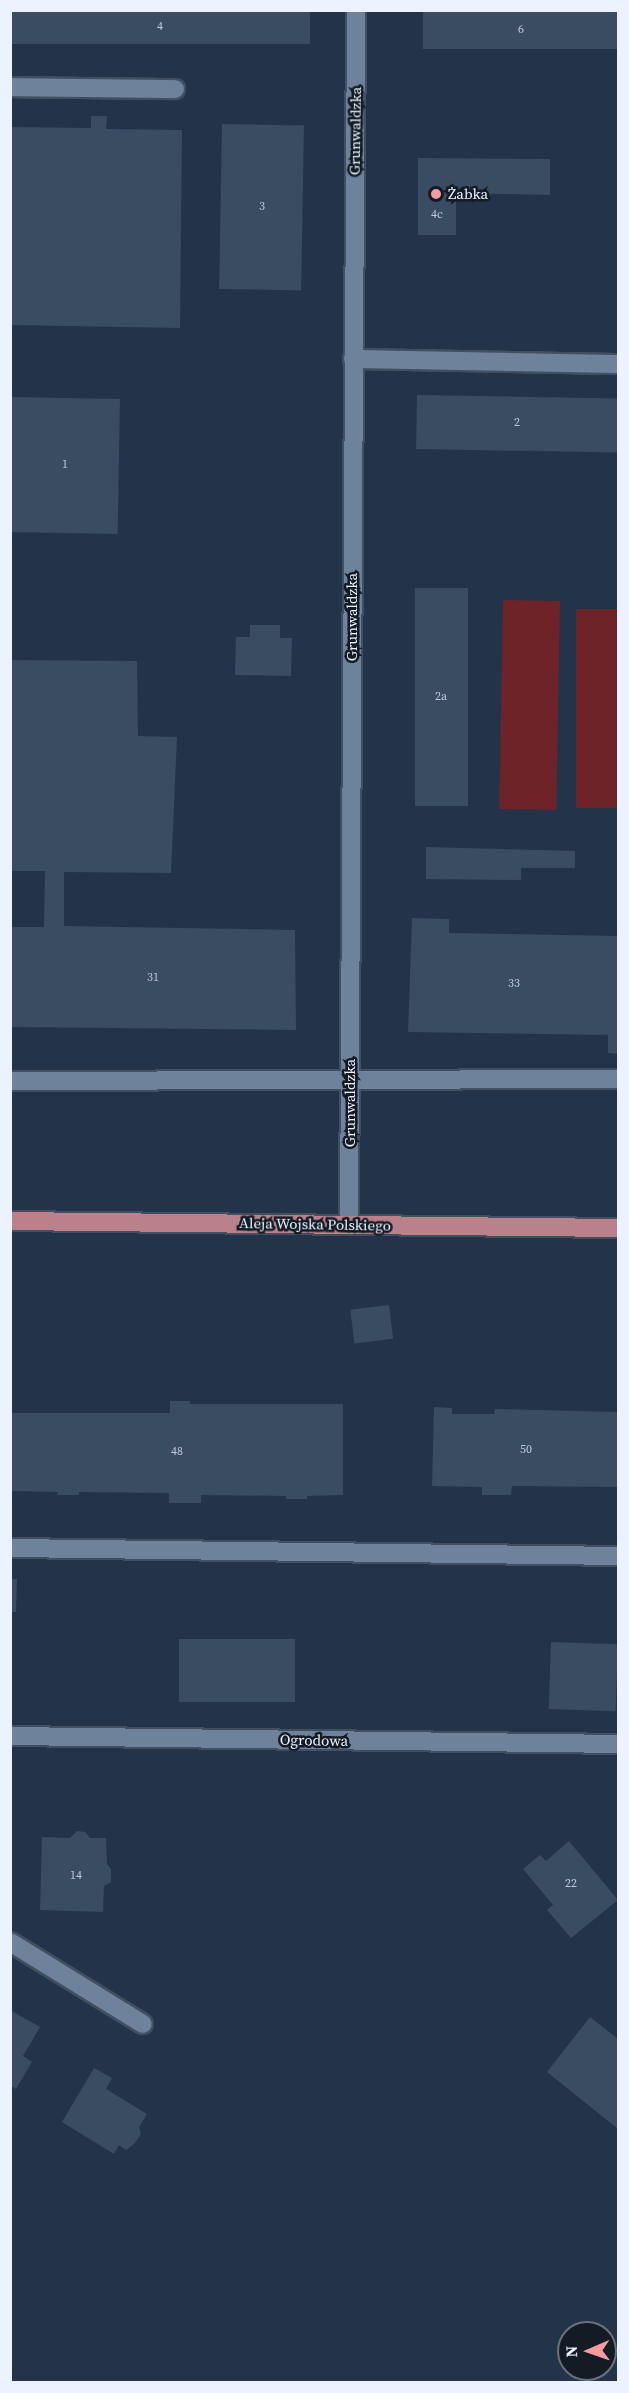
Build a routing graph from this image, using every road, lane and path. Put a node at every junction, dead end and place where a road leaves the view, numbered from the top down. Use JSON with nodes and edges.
{"nodes":[{"id":1,"x":356,"y":10,"type":"edge"},
{"id":2,"x":10,"y":87,"type":"edge"},
{"id":3,"x":175,"y":89,"type":"dead end"},
{"id":4,"x":353,"y":358,"type":"junction"},
{"id":5,"x":618,"y":364,"type":"edge"},
{"id":6,"x":350,"y":1079,"type":"junction"},
{"id":7,"x":618,"y":1079,"type":"edge"},
{"id":8,"x":10,"y":1081,"type":"edge"},
{"id":9,"x":10,"y":1221,"type":"edge"},
{"id":10,"x":349,"y":1224,"type":"junction"},
{"id":11,"x":618,"y":1228,"type":"edge"},
{"id":12,"x":10,"y":1548,"type":"edge"},
{"id":13,"x":618,"y":1556,"type":"edge"},
{"id":14,"x":10,"y":1736,"type":"edge"},
{"id":15,"x":618,"y":1744,"type":"edge"},
{"id":16,"x":10,"y":1942,"type":"edge"},
{"id":17,"x":143,"y":2024,"type":"dead end"}],
"edges":[{"from":1,"to":4,"type":"street","name":"Grunwaldzka"},
{"from":2,"to":3,"type":"street"},
{"from":4,"to":5,"type":"street"},
{"from":4,"to":6,"type":"street","name":"Grunwaldzka"},
{"from":6,"to":7,"type":"street"},
{"from":6,"to":8,"type":"street"},
{"from":6,"to":10,"type":"street","name":"Grunwaldzka"},
{"from":9,"to":10,"type":"main road","name":"Aleja Wojska Polskiego"},
{"from":10,"to":11,"type":"main road","name":"Aleja Wojska Polskiego"},
{"from":12,"to":13,"type":"street"},
{"from":14,"to":15,"type":"street","name":"Ogrodowa"},
{"from":16,"to":17,"type":"street"}]}
